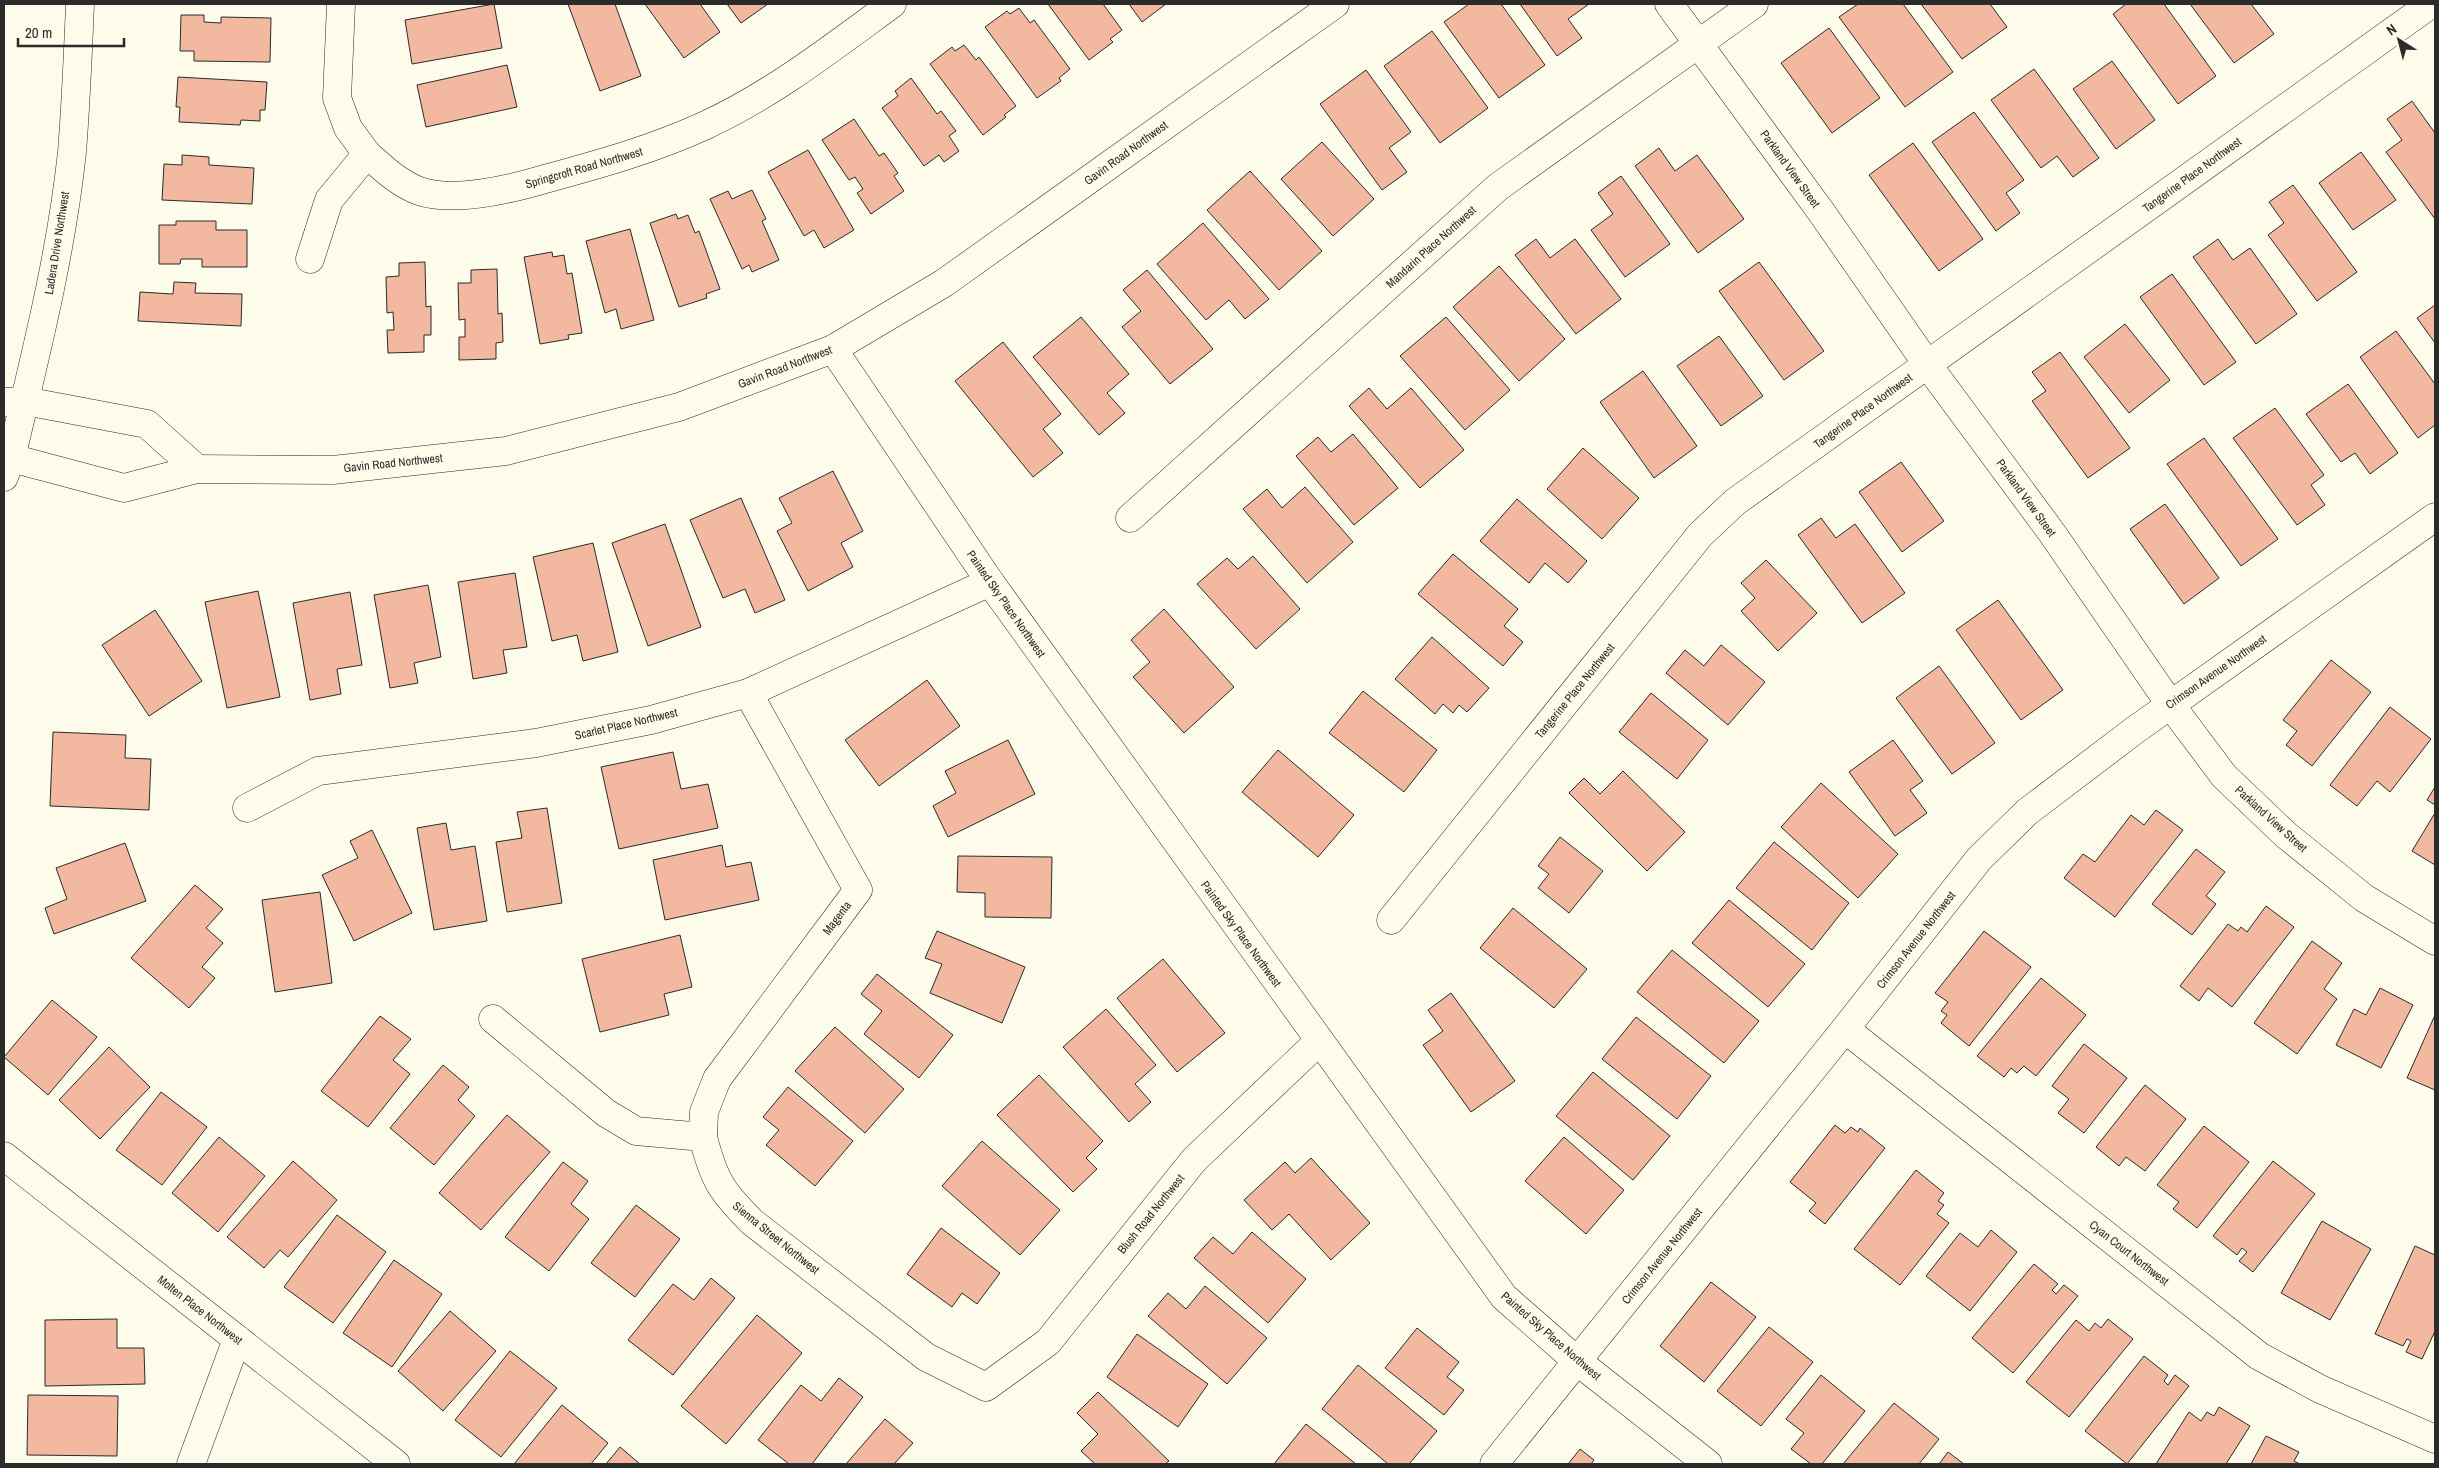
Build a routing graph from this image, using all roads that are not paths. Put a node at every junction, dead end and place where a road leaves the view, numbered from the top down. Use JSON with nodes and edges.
{"nodes":[{"id":1,"x":80,"y":4,"type":"edge"},
{"id":2,"x":341,"y":4,"type":"edge"},
{"id":3,"x":892,"y":4,"type":"edge"},
{"id":4,"x":1335,"y":4,"type":"edge"},
{"id":5,"x":1669,"y":4,"type":"edge"},
{"id":6,"x":1754,"y":4,"type":"edge"},
{"id":7,"x":2431,"y":4,"type":"edge"},
{"id":8,"x":1698,"y":44,"type":"junction"},
{"id":9,"x":367,"y":154,"type":"junction"},
{"id":10,"x":310,"y":258,"type":"dead end"},
{"id":11,"x":833,"y":349,"type":"junction"},
{"id":12,"x":1927,"y":364,"type":"junction"},
{"id":13,"x":14,"y":402,"type":"edge"},
{"id":14,"x":6,"y":463,"type":"edge"},
{"id":15,"x":197,"y":469,"type":"junction"},
{"id":16,"x":2435,"y":517,"type":"edge"},
{"id":17,"x":1130,"y":518,"type":"dead end"},
{"id":18,"x":990,"y":582,"type":"junction"},
{"id":19,"x":748,"y":692,"type":"junction"},
{"id":20,"x":2170,"y":704,"type":"junction"},
{"id":21,"x":247,"y":808,"type":"dead end"},
{"id":22,"x":1391,"y":920,"type":"dead end"},
{"id":23,"x":2435,"y":941,"type":"edge"},
{"id":24,"x":493,"y":1019,"type":"dead end"},
{"id":25,"x":1845,"y":1030,"type":"junction"},
{"id":26,"x":1318,"y":1042,"type":"junction"},
{"id":27,"x":703,"y":1137,"type":"junction"},
{"id":28,"x":4,"y":1156,"type":"edge"},
{"id":29,"x":237,"y":1339,"type":"junction"},
{"id":30,"x":1577,"y":1361,"type":"junction"},
{"id":31,"x":986,"y":1386,"type":"joint"},
{"id":32,"x":2435,"y":1438,"type":"edge"},
{"id":33,"x":191,"y":1464,"type":"edge"},
{"id":34,"x":396,"y":1464,"type":"edge"},
{"id":35,"x":1494,"y":1464,"type":"edge"},
{"id":36,"x":1708,"y":1464,"type":"edge"}],
"edges":[{"from":1,"to":13,"type":"street","name":"Ladera Drive Northwest"},
{"from":2,"to":9,"type":"street","name":"Springcroft Road Northwest"},
{"from":3,"to":9,"type":"street","name":"Springcroft Road Northwest"},
{"from":4,"to":11,"type":"street","name":"Gavin Road Northwest"},
{"from":5,"to":8,"type":"street","name":"Parkland View Street"},
{"from":6,"to":8,"type":"street","name":"Mandarin Place Northwest"},
{"from":7,"to":12,"type":"street","name":"Tangerine Place Northwest"},
{"from":8,"to":12,"type":"street","name":"Parkland View Street"},
{"from":8,"to":17,"type":"street","name":"Mandarin Place Northwest"},
{"from":9,"to":10,"type":"street"},
{"from":11,"to":15,"type":"street","name":"Gavin Road Northwest"},
{"from":11,"to":18,"type":"street","name":"Painted Sky Place Northwest"},
{"from":12,"to":20,"type":"street","name":"Parkland View Street"},
{"from":12,"to":22,"type":"street","name":"Tangerine Place Northwest"},
{"from":13,"to":14,"type":"street","name":"Ladera Drive Northwest"},
{"from":13,"to":15,"type":"street"},
{"from":14,"to":15,"type":"street","name":"Gavin Road Northwest"},
{"from":16,"to":20,"type":"street","name":"Crimson Avenue Northwest"},
{"from":18,"to":19,"type":"street","name":"Scarlet Place Northwest"},
{"from":18,"to":26,"type":"street","name":"Painted Sky Place Northwest"},
{"from":19,"to":21,"type":"street","name":"Scarlet Place Northwest"},
{"from":19,"to":27,"type":"street","name":"Magenta"},
{"from":20,"to":23,"type":"street","name":"Parkland View Street"},
{"from":20,"to":25,"type":"street","name":"Crimson Avenue Northwest"},
{"from":24,"to":27,"type":"street"},
{"from":25,"to":30,"type":"street","name":"Crimson Avenue Northwest"},
{"from":25,"to":32,"type":"street","name":"Cyan Court Northwest"},
{"from":26,"to":30,"type":"street","name":"Painted Sky Place Northwest"},
{"from":26,"to":31,"type":"street","name":"Blush Road Northwest"},
{"from":27,"to":31,"type":"street","name":"Sienna Street Northwest"},
{"from":28,"to":29,"type":"street","name":"Molten Place Northwest"},
{"from":29,"to":33,"type":"street"},
{"from":29,"to":34,"type":"street","name":"Molten Place Northwest"},
{"from":30,"to":35,"type":"street","name":"Crimson Avenue Northwest"},
{"from":30,"to":36,"type":"street","name":"Painted Sky Place Northwest"}]}
